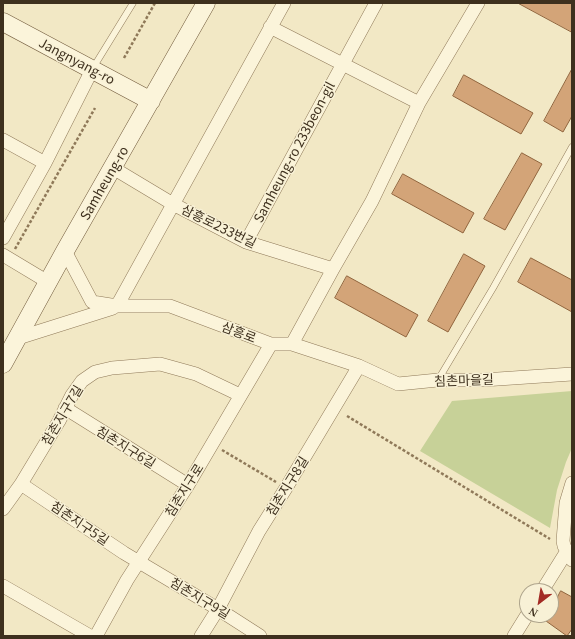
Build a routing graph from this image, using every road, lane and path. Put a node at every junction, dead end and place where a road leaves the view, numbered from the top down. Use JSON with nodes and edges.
{"nodes":[{"id":1,"x":133,"y":3,"type":"edge"},
{"id":2,"x":156,"y":3,"type":"edge"},
{"id":3,"x":206,"y":3,"type":"edge"},
{"id":4,"x":284,"y":3,"type":"edge"},
{"id":5,"x":376,"y":3,"type":"edge"},
{"id":6,"x":478,"y":3,"type":"edge"},
{"id":7,"x":3,"y":22,"type":"edge"},
{"id":8,"x":270,"y":27,"type":"junction"},
{"id":9,"x":124,"y":58,"type":"dead end"},
{"id":10,"x":342,"y":63,"type":"junction"},
{"id":11,"x":92,"y":70,"type":"junction"},
{"id":12,"x":150,"y":102,"type":"junction"},
{"id":13,"x":419,"y":103,"type":"junction"},
{"id":14,"x":95,"y":108,"type":"dead end"},
{"id":15,"x":3,"y":140,"type":"edge"},
{"id":16,"x":572,"y":148,"type":"edge"},
{"id":17,"x":45,"y":163,"type":"junction"},
{"id":18,"x":114,"y":168,"type":"junction"},
{"id":19,"x":173,"y":204,"type":"junction"},
{"id":20,"x":3,"y":238,"type":"edge"},
{"id":21,"x":246,"y":242,"type":"junction"},
{"id":22,"x":65,"y":251,"type":"junction"},
{"id":23,"x":8,"y":254,"type":"edge"},
{"id":24,"x":333,"y":269,"type":"junction"},
{"id":25,"x":48,"y":282,"type":"junction"},
{"id":26,"x":117,"y":306,"type":"junction"},
{"id":27,"x":18,"y":338,"type":"junction"},
{"id":28,"x":271,"y":344,"type":"junction"},
{"id":29,"x":292,"y":344,"type":"junction"},
{"id":30,"x":3,"y":364,"type":"edge"},
{"id":31,"x":360,"y":366,"type":"junction"},
{"id":32,"x":572,"y":374,"type":"edge"},
{"id":33,"x":438,"y":380,"type":"junction"},
{"id":34,"x":240,"y":395,"type":"junction"},
{"id":35,"x":65,"y":408,"type":"junction"},
{"id":36,"x":348,"y":416,"type":"dead end"},
{"id":37,"x":222,"y":450,"type":"dead end"},
{"id":38,"x":572,"y":483,"type":"edge"},
{"id":39,"x":21,"y":484,"type":"junction"},
{"id":40,"x":188,"y":485,"type":"junction"},
{"id":41,"x":282,"y":486,"type":"dead end"},
{"id":42,"x":3,"y":510,"type":"edge"},
{"id":43,"x":550,"y":539,"type":"dead end"},
{"id":44,"x":569,"y":556,"type":"edge"},
{"id":45,"x":140,"y":562,"type":"junction"},
{"id":46,"x":548,"y":583,"type":"edge"},
{"id":47,"x":3,"y":586,"type":"edge"},
{"id":48,"x":218,"y":609,"type":"junction"},
{"id":49,"x":522,"y":623,"type":"edge"},
{"id":50,"x":90,"y":636,"type":"edge"},
{"id":51,"x":96,"y":636,"type":"edge"},
{"id":52,"x":201,"y":636,"type":"edge"},
{"id":53,"x":260,"y":636,"type":"edge"},
{"id":54,"x":514,"y":636,"type":"edge"}],
"edges":[{"from":1,"to":11,"type":"lane"},
{"from":2,"to":9,"type":"path"},
{"from":3,"to":12,"type":"main road","name":"Samheung-ro"},
{"from":4,"to":8,"type":"street"},
{"from":5,"to":10,"type":"street","name":"Samheung-ro 233beon-gil"},
{"from":6,"to":13,"type":"street"},
{"from":7,"to":11,"type":"main road","name":"Jangnyang-ro"},
{"from":8,"to":10,"type":"street"},
{"from":8,"to":19,"type":"street"},
{"from":10,"to":13,"type":"street"},
{"from":10,"to":21,"type":"street","name":"Samheung-ro 233beon-gil"},
{"from":11,"to":12,"type":"main road","name":"Jangnyang-ro"},
{"from":11,"to":17,"type":"street"},
{"from":12,"to":18,"type":"main road","name":"Samheung-ro"},
{"from":13,"to":24,"type":"street"},
{"from":14,"to":23,"type":"path"},
{"from":15,"to":17,"type":"street"},
{"from":16,"to":33,"type":"lane"},
{"from":17,"to":20,"type":"street"},
{"from":18,"to":19,"type":"street","name":"삼흥로233번길"},
{"from":18,"to":22,"type":"main road","name":"Samheung-ro"},
{"from":19,"to":21,"type":"street","name":"삼흥로233번길"},
{"from":19,"to":26,"type":"street"},
{"from":21,"to":24,"type":"street","name":"삼흥로233번길"},
{"from":22,"to":25,"type":"main road","name":"Samheung-ro"},
{"from":22,"to":26,"type":"street","name":"삼흥로"},
{"from":23,"to":25,"type":"street"},
{"from":24,"to":29,"type":"street"},
{"from":25,"to":27,"type":"main road","name":"Samheung-ro"},
{"from":26,"to":27,"type":"street","name":"삼흥로"},
{"from":26,"to":28,"type":"street","name":"삼흥로"},
{"from":27,"to":30,"type":"main road","name":"Samheung-ro"},
{"from":28,"to":29,"type":"street","name":"삼흥로"},
{"from":28,"to":34,"type":"street","name":"침촌지구로"},
{"from":29,"to":31,"type":"street","name":"삼흥로"},
{"from":31,"to":33,"type":"street","name":"침촌마을길"},
{"from":31,"to":48,"type":"street","name":"침촌지구8길"},
{"from":32,"to":33,"type":"street","name":"침촌마을길"},
{"from":34,"to":35,"type":"street","name":"참촌지구7길"},
{"from":34,"to":40,"type":"street","name":"침촌지구로"},
{"from":35,"to":39,"type":"street","name":"참촌지구7길"},
{"from":35,"to":40,"type":"street","name":"침촌지구6길"},
{"from":36,"to":43,"type":"path"},
{"from":37,"to":41,"type":"path"},
{"from":38,"to":44,"type":"street"},
{"from":39,"to":42,"type":"street","name":"참촌지구7길"},
{"from":39,"to":45,"type":"street","name":"침촌지구5길"},
{"from":40,"to":45,"type":"street","name":"침촌지구로"},
{"from":44,"to":46,"type":"street"},
{"from":45,"to":48,"type":"street","name":"침촌지구9길"},
{"from":45,"to":51,"type":"street","name":"침촌지구로"},
{"from":47,"to":50,"type":"street"},
{"from":48,"to":52,"type":"street","name":"침촌지구8길"},
{"from":48,"to":53,"type":"street","name":"침촌지구9길"},
{"from":49,"to":54,"type":"street"}]}
